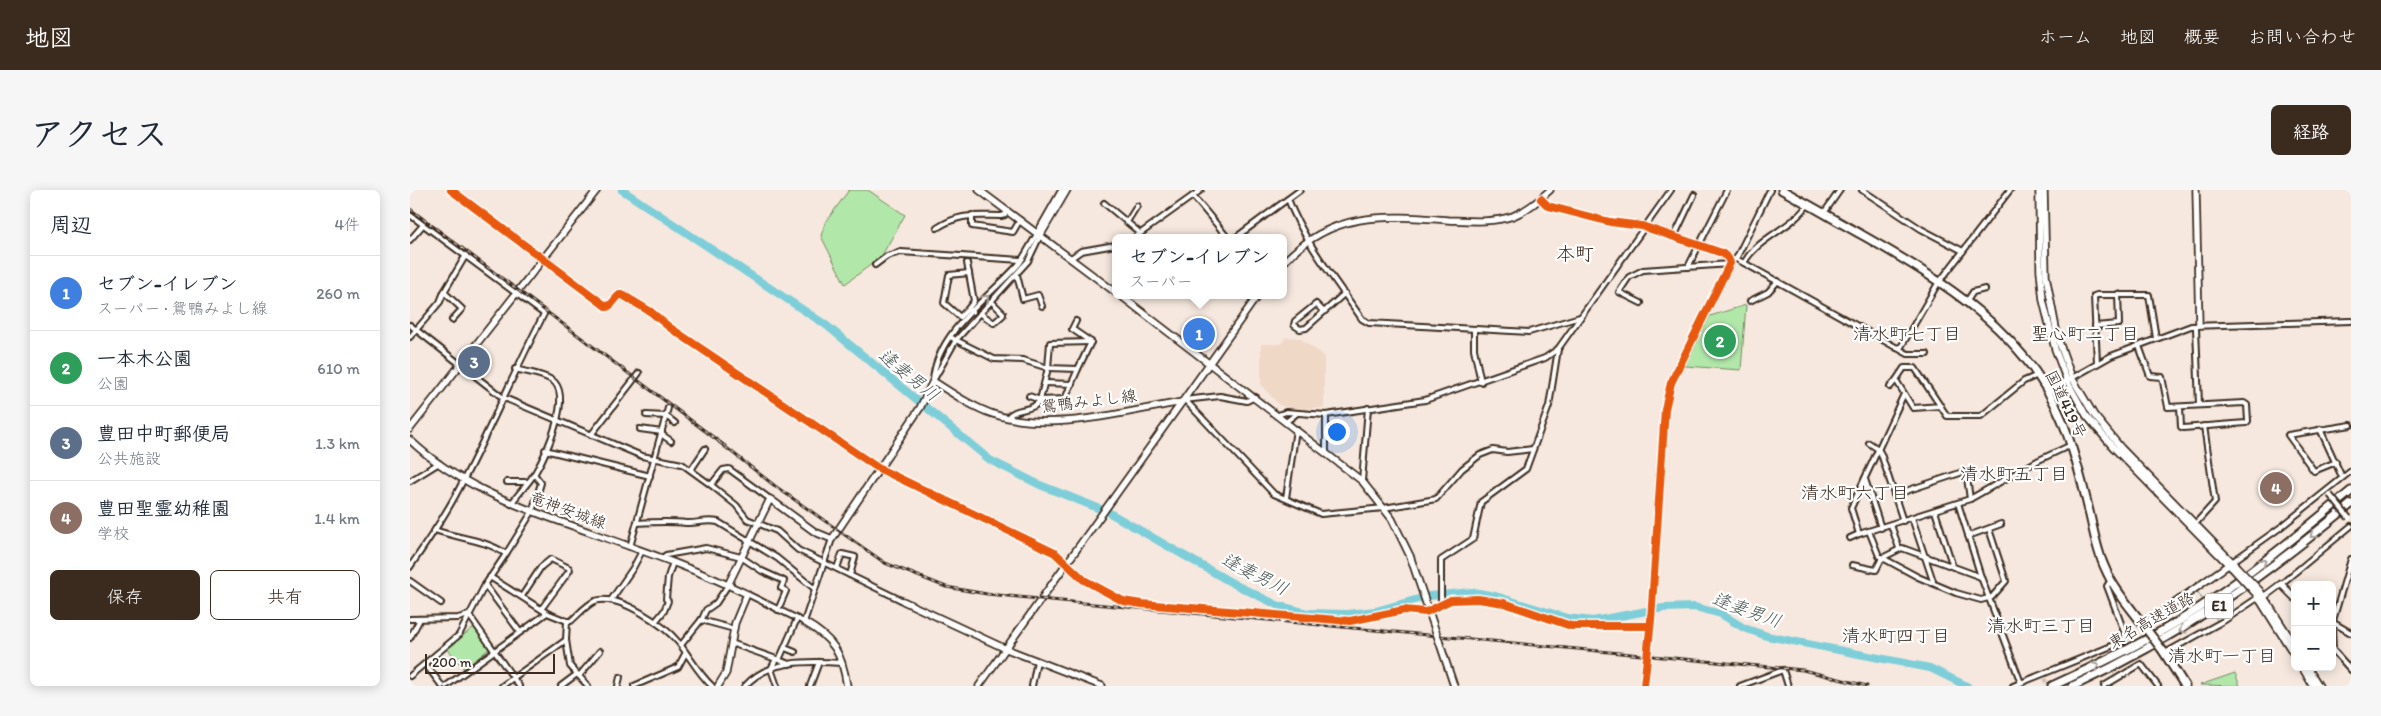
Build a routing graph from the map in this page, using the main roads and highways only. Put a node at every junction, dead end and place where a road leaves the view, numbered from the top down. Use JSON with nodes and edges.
{"nodes":[{"id":1,"x":1782,"y":190,"type":"edge"},
{"id":2,"x":2351,"y":491,"type":"edge"},
{"id":3,"x":2351,"y":504,"type":"edge"},
{"id":4,"x":2052,"y":686,"type":"edge"},
{"id":5,"x":2073,"y":686,"type":"edge"},
{"id":6,"x":2185,"y":686,"type":"edge"}],
"edges":[{"from":1,"to":6,"type":"highway","name":"国道419号","bridge":true},
{"from":4,"to":2,"type":"highway","name":"東名高速道路","number":"E1","one_way":true},
{"from":3,"to":5,"type":"highway","name":"東名高速道路","number":"E1","one_way":true}]}
